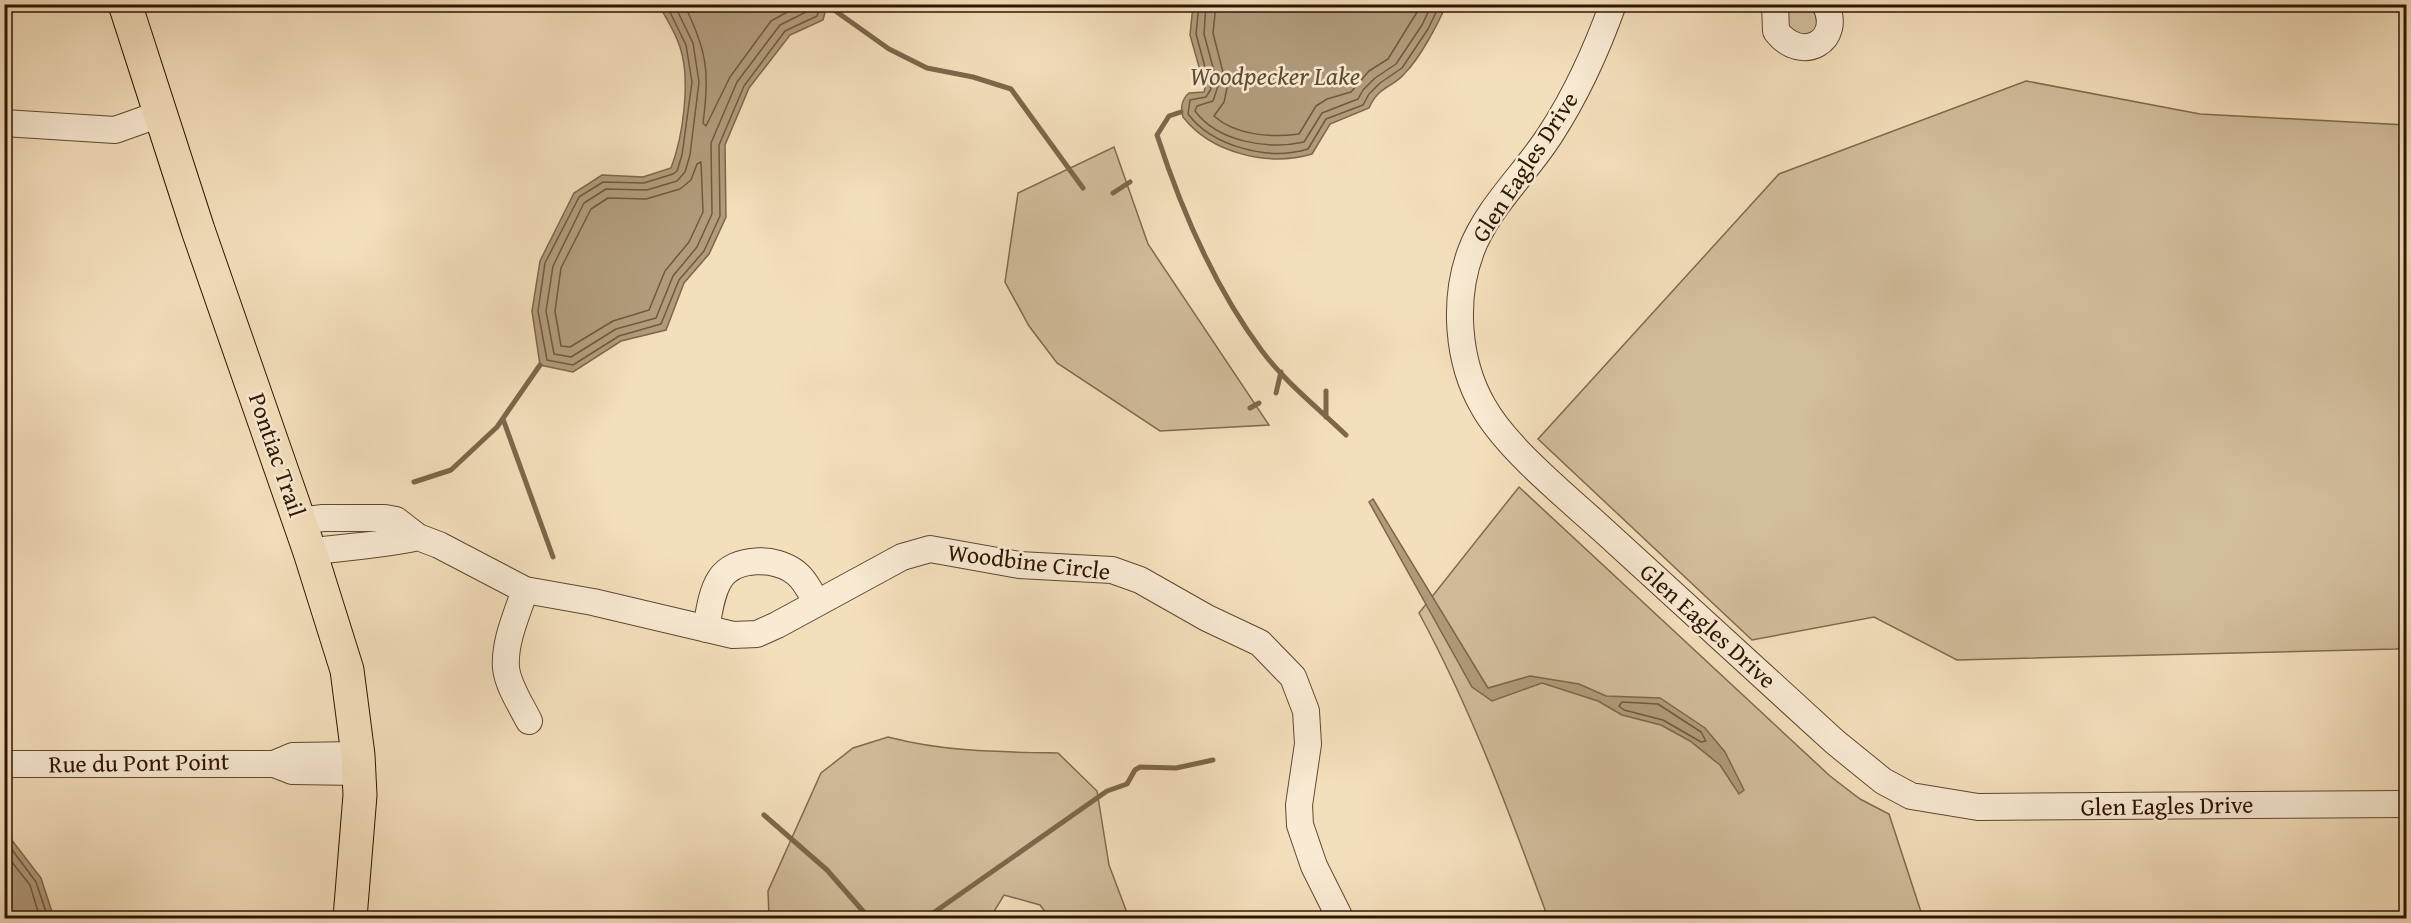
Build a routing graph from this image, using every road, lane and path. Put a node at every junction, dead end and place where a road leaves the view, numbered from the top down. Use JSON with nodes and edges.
{"nodes":[{"id":1,"x":125,"y":4,"type":"edge"},
{"id":2,"x":1613,"y":4,"type":"edge"},
{"id":3,"x":1775,"y":4,"type":"edge"},
{"id":4,"x":1825,"y":4,"type":"edge"},
{"id":5,"x":160,"y":114,"type":"junction"},
{"id":6,"x":4,"y":123,"type":"edge"},
{"id":7,"x":299,"y":521,"type":"junction"},
{"id":8,"x":418,"y":537,"type":"junction"},
{"id":9,"x":310,"y":552,"type":"junction"},
{"id":10,"x":525,"y":590,"type":"junction"},
{"id":11,"x":817,"y":603,"type":"junction"},
{"id":12,"x":706,"y":629,"type":"junction"},
{"id":13,"x":529,"y":721,"type":"dead end"},
{"id":14,"x":358,"y":763,"type":"junction"},
{"id":15,"x":4,"y":764,"type":"edge"},
{"id":16,"x":2406,"y":804,"type":"edge"},
{"id":17,"x":350,"y":918,"type":"edge"},
{"id":18,"x":1340,"y":918,"type":"edge"}],
"edges":[{"from":1,"to":5,"type":"main road","name":"Pontiac Trail"},
{"from":2,"to":16,"type":"street","name":"Glen Eagles Drive"},
{"from":3,"to":4,"type":"street"},
{"from":5,"to":6,"type":"street"},
{"from":5,"to":7,"type":"main road","name":"Pontiac Trail"},
{"from":7,"to":8,"type":"street","name":"Woodbine Circle"},
{"from":7,"to":9,"type":"main road","name":"Pontiac Trail"},
{"from":8,"to":9,"type":"street"},
{"from":8,"to":10,"type":"street","name":"Woodbine Circle"},
{"from":9,"to":14,"type":"main road","name":"Pontiac Trail"},
{"from":10,"to":12,"type":"street","name":"Woodbine Circle"},
{"from":10,"to":13,"type":"street"},
{"from":11,"to":12,"type":"street","name":"Woodbine Circle"},
{"from":11,"to":12,"type":"street"},
{"from":11,"to":18,"type":"street","name":"Woodbine Circle"},
{"from":14,"to":15,"type":"street","name":"Rue du Pont Point"},
{"from":14,"to":17,"type":"main road","name":"Pontiac Trail"}]}
